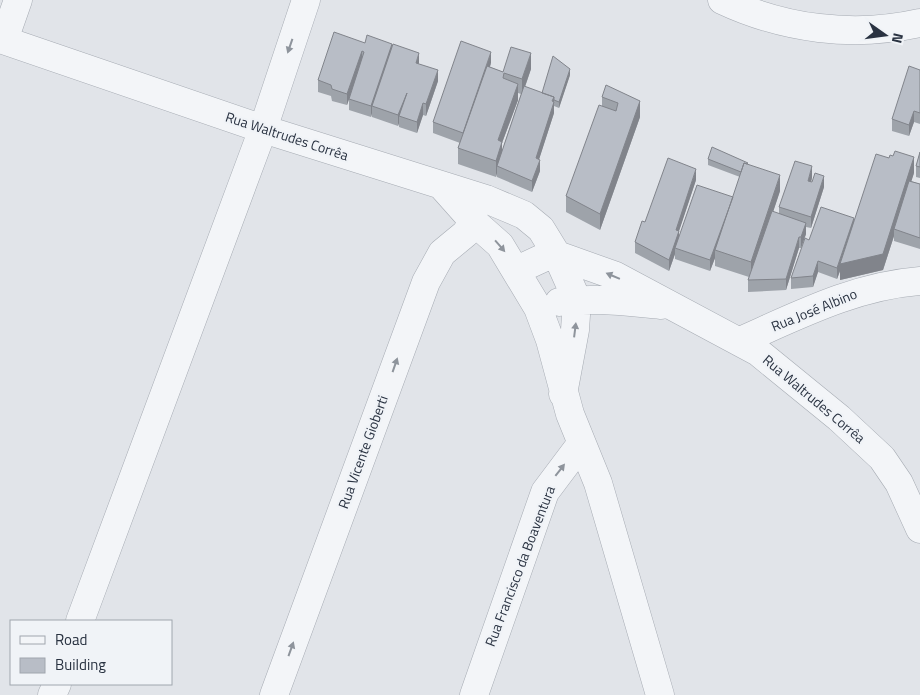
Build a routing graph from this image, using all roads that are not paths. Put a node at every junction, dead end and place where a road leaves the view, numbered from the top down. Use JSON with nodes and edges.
{"nodes":[{"id":1,"x":18,"y":0,"type":"edge"},
{"id":2,"x":306,"y":0,"type":"edge"},
{"id":3,"x":722,"y":0,"type":"edge"},
{"id":4,"x":920,"y":23,"type":"edge"},
{"id":5,"x":2,"y":40,"type":"edge"},
{"id":6,"x":263,"y":129,"type":"junction"},
{"id":7,"x":442,"y":186,"type":"junction"},
{"id":8,"x":474,"y":222,"type":"junction"},
{"id":9,"x":557,"y":255,"type":"junction"},
{"id":10,"x":517,"y":270,"type":"junction"},
{"id":11,"x":920,"y":281,"type":"edge"},
{"id":12,"x":577,"y":300,"type":"junction"},
{"id":13,"x":672,"y":306,"type":"junction"},
{"id":14,"x":538,"y":308,"type":"junction"},
{"id":15,"x":740,"y":341,"type":"junction"},
{"id":16,"x":563,"y":394,"type":"junction"},
{"id":17,"x":581,"y":444,"type":"junction"},
{"id":18,"x":920,"y":529,"type":"edge"},
{"id":19,"x":80,"y":620,"type":"edge"},
{"id":20,"x":274,"y":695,"type":"edge"},
{"id":21,"x":474,"y":695,"type":"edge"},
{"id":22,"x":660,"y":695,"type":"edge"}],
"edges":[{"from":1,"to":5,"type":"street"},
{"from":2,"to":6,"type":"street","one_way":true},
{"from":3,"to":4,"type":"street"},
{"from":5,"to":6,"type":"street","name":"Rua Waltrudes Corrêa"},
{"from":6,"to":7,"type":"street","name":"Rua Waltrudes Corrêa"},
{"from":6,"to":19,"type":"street"},
{"from":7,"to":8,"type":"street"},
{"from":7,"to":9,"type":"street","name":"Rua Waltrudes Corrêa"},
{"from":8,"to":10,"type":"street","one_way":true},
{"from":20,"to":8,"type":"street","name":"Rua Vicente Gioberti","one_way":true},
{"from":9,"to":10,"type":"street"},
{"from":9,"to":12,"type":"street","name":"Rua Waltrudes Corrêa"},
{"from":13,"to":9,"type":"street","name":"Rua Waltrudes Corrêa","one_way":true},
{"from":10,"to":14,"type":"street"},
{"from":11,"to":15,"type":"street","name":"Rua José Albino"},
{"from":12,"to":13,"type":"street","name":"Rua Waltrudes Corrêa"},
{"from":12,"to":14,"type":"street"},
{"from":16,"to":12,"type":"street","name":"Rua Waltrudes Corrêa","one_way":true},
{"from":13,"to":15,"type":"street","name":"Rua Waltrudes Corrêa"},
{"from":14,"to":16,"type":"street"},
{"from":15,"to":18,"type":"street","name":"Rua Waltrudes Corrêa"},
{"from":16,"to":17,"type":"street"},
{"from":21,"to":17,"type":"street","name":"Rua Francisco da Boaventura","one_way":true},
{"from":17,"to":22,"type":"street"}]}
